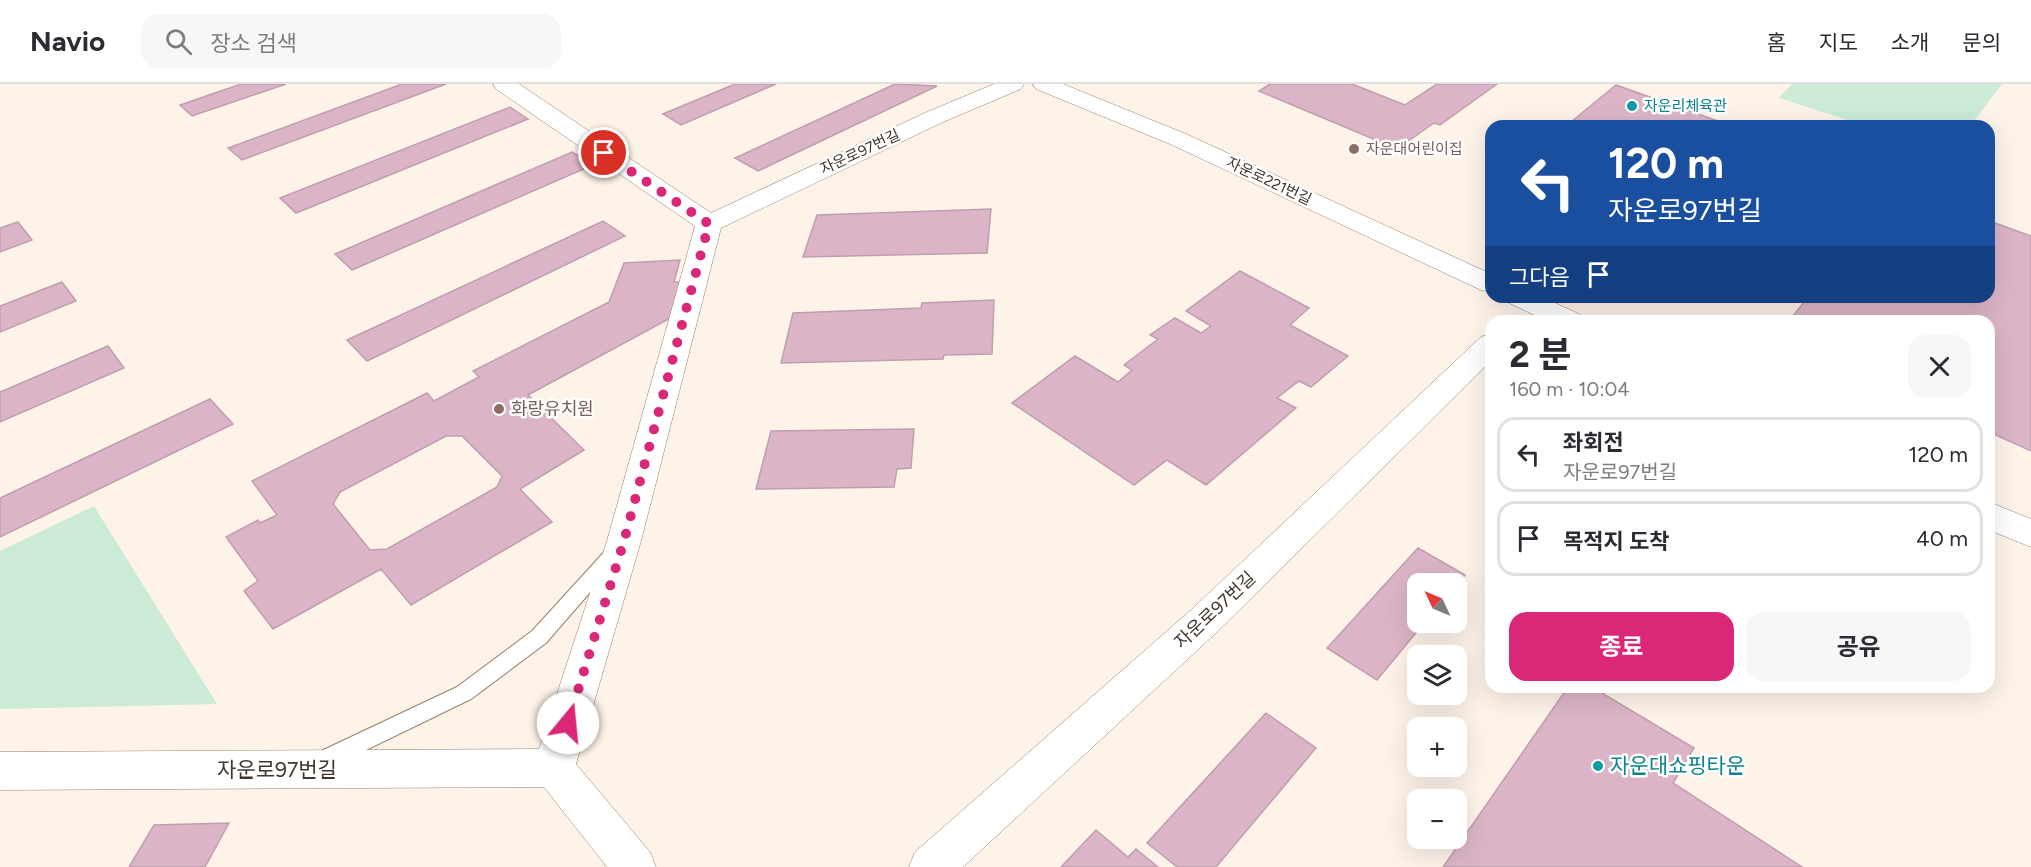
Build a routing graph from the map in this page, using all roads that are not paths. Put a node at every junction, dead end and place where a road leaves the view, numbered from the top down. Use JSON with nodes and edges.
{"nodes":[{"id":1,"x":504,"y":84,"type":"edge"},
{"id":2,"x":1013,"y":84,"type":"edge"},
{"id":3,"x":1044,"y":84,"type":"edge"},
{"id":4,"x":709,"y":224,"type":"junction"},
{"id":5,"x":1485,"y":281,"type":"edge"},
{"id":6,"x":1522,"y":307,"type":"edge"},
{"id":7,"x":1550,"y":315,"type":"edge"},
{"id":8,"x":1485,"y":350,"type":"edge"},
{"id":9,"x":1995,"y":517,"type":"edge"},
{"id":10,"x":2031,"y":534,"type":"edge"},
{"id":11,"x":624,"y":541,"type":"junction"},
{"id":12,"x":554,"y":768,"type":"junction"},
{"id":13,"x":303,"y":770,"type":"junction"},
{"id":14,"x":0,"y":771,"type":"edge"},
{"id":15,"x":634,"y":867,"type":"edge"},
{"id":16,"x":931,"y":867,"type":"edge"}],
"edges":[{"from":1,"to":4,"type":"street"},
{"from":2,"to":4,"type":"street","name":"자운로97번길"},
{"from":3,"to":5,"type":"street","name":"자운로221번길"},
{"from":4,"to":11,"type":"street"},
{"from":6,"to":7,"type":"street"},
{"from":8,"to":16,"type":"street","name":"자운로97번길"},
{"from":9,"to":10,"type":"street"},
{"from":11,"to":12,"type":"street"},
{"from":11,"to":13,"type":"lane"},
{"from":12,"to":13,"type":"street","name":"자운로97번길"},
{"from":12,"to":15,"type":"street"},
{"from":13,"to":14,"type":"street","name":"자운로97번길"}]}
